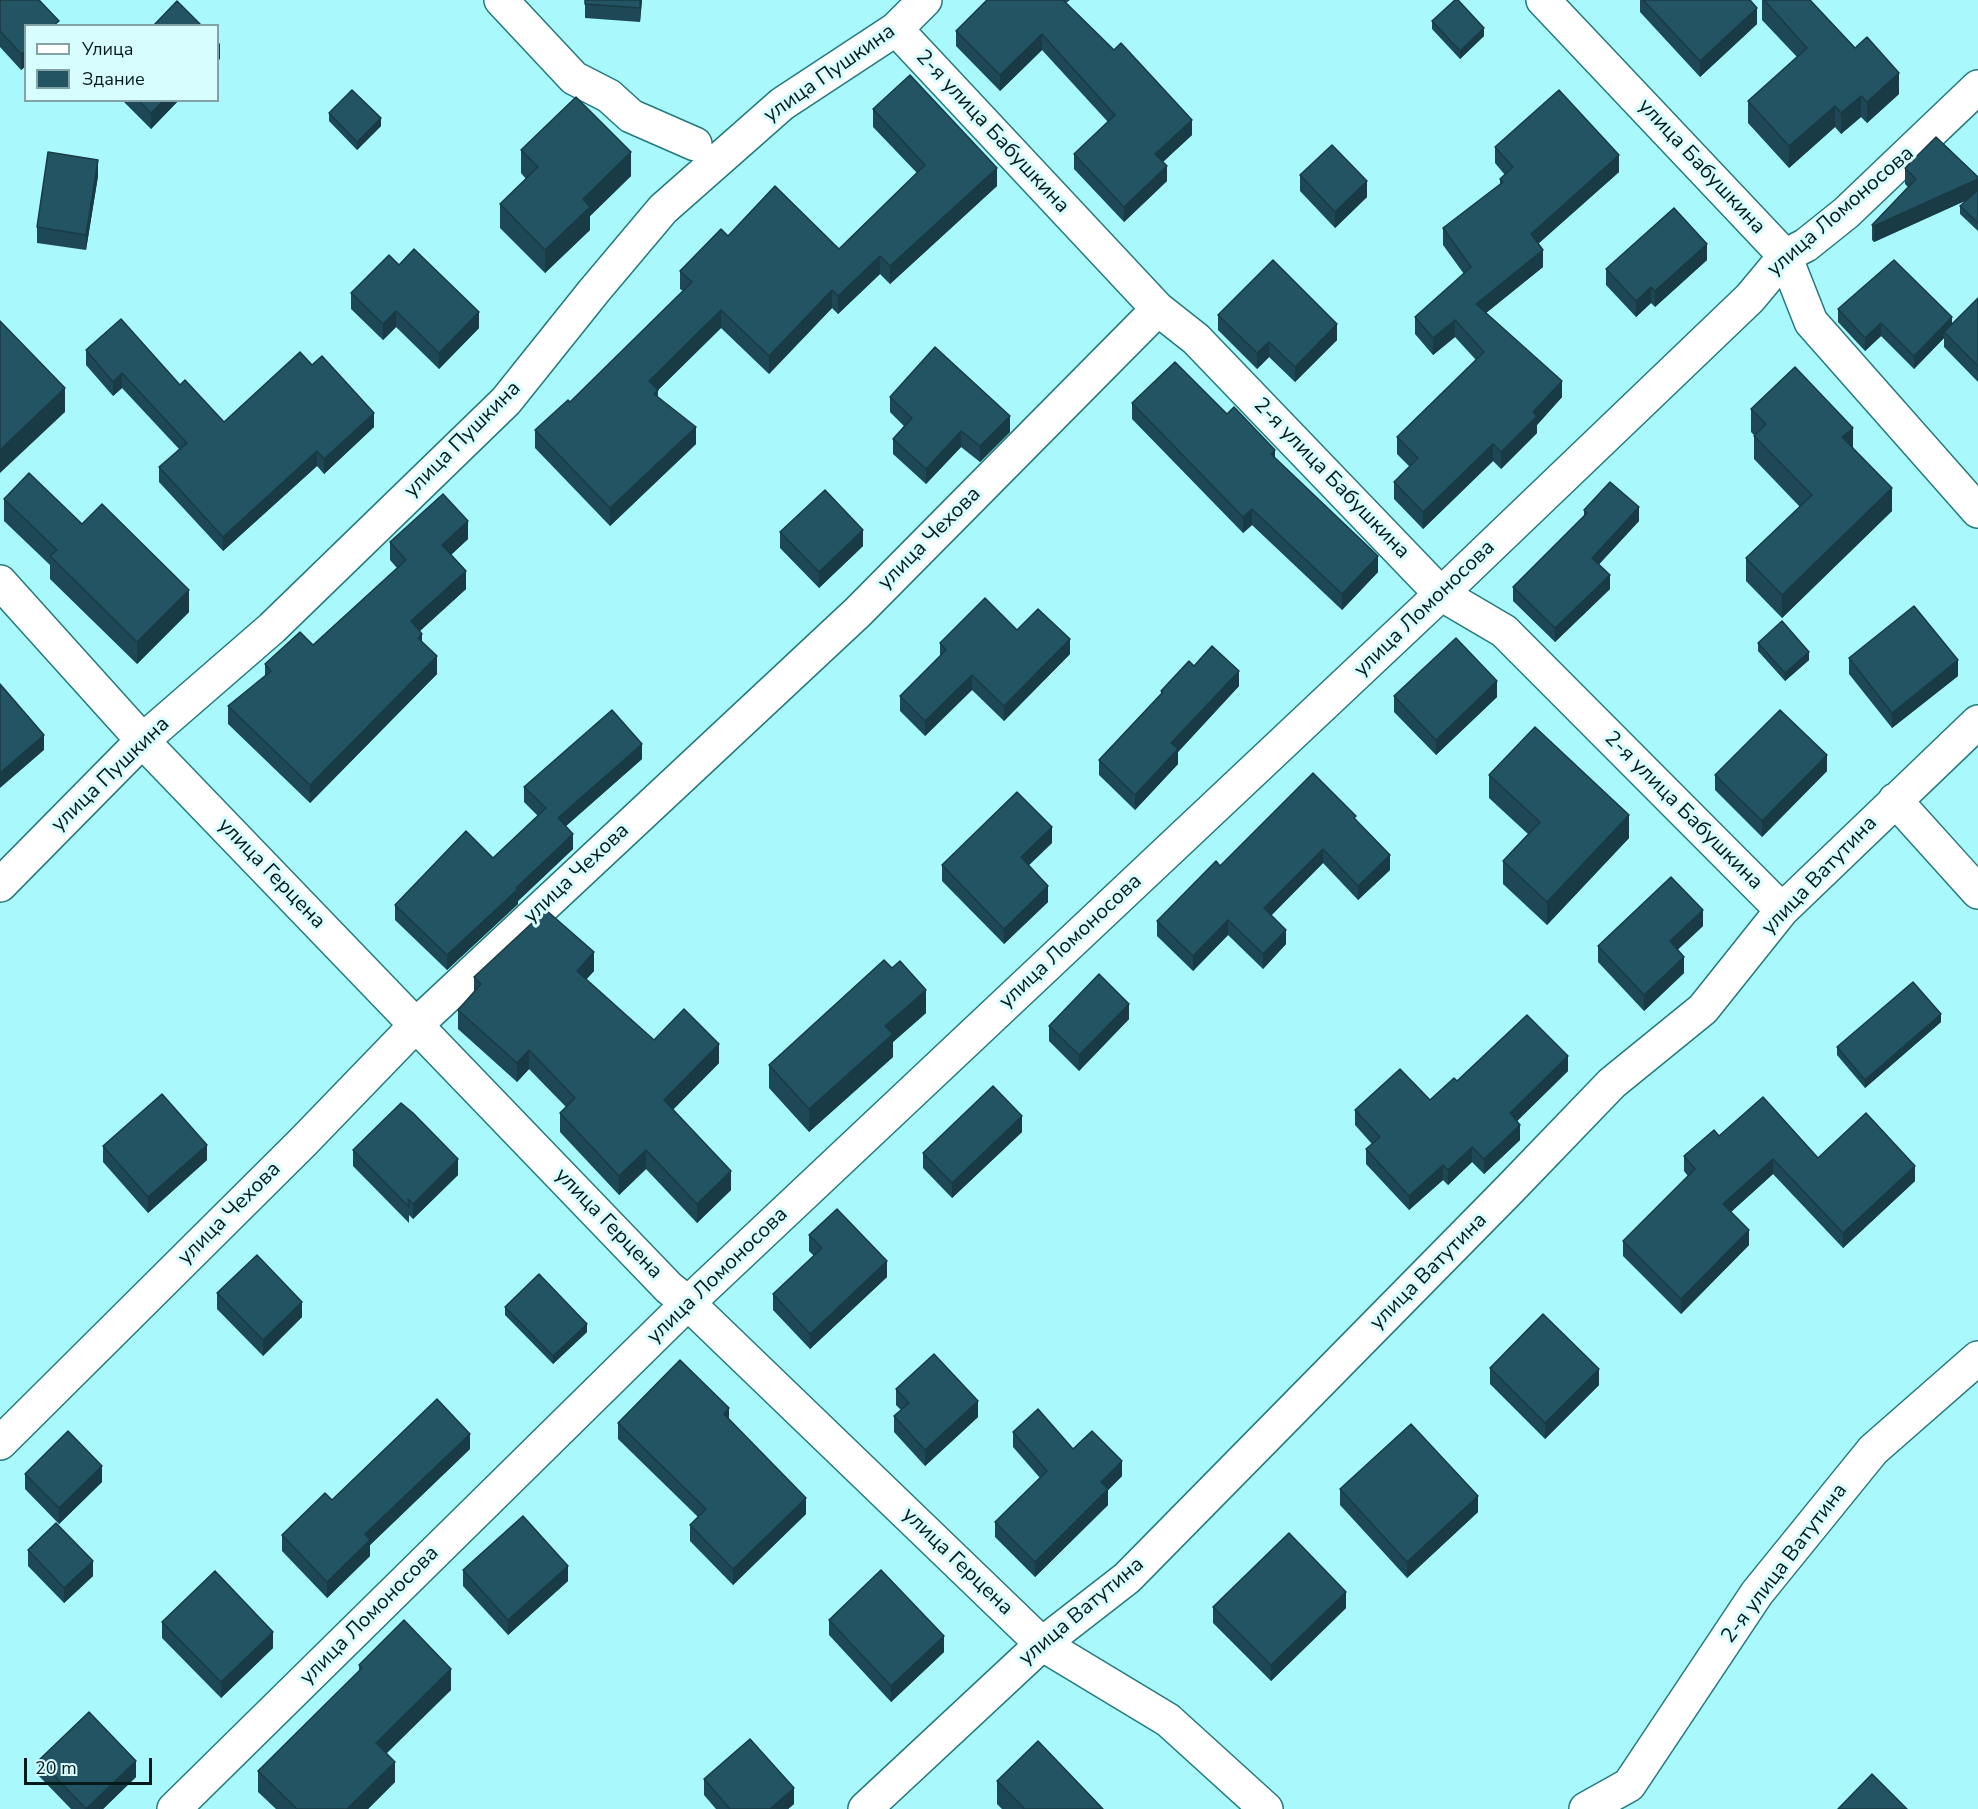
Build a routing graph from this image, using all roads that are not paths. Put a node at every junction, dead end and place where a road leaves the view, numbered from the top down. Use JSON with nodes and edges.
{"nodes":[{"id":1,"x":501,"y":0,"type":"edge"},
{"id":2,"x":925,"y":0,"type":"edge"},
{"id":3,"x":1543,"y":0,"type":"edge"},
{"id":4,"x":896,"y":29,"type":"junction"},
{"id":5,"x":1978,"y":87,"type":"edge"},
{"id":6,"x":695,"y":144,"type":"dead end"},
{"id":7,"x":1785,"y":256,"type":"junction"},
{"id":8,"x":1158,"y":309,"type":"junction"},
{"id":9,"x":1978,"y":511,"type":"edge"},
{"id":10,"x":0,"y":582,"type":"edge"},
{"id":11,"x":1441,"y":594,"type":"junction"},
{"id":12,"x":1978,"y":722,"type":"edge"},
{"id":13,"x":143,"y":740,"type":"junction"},
{"id":14,"x":1895,"y":800,"type":"junction"},
{"id":15,"x":0,"y":885,"type":"edge"},
{"id":16,"x":1978,"y":892,"type":"edge"},
{"id":17,"x":1782,"y":910,"type":"junction"},
{"id":18,"x":416,"y":1025,"type":"junction"},
{"id":19,"x":688,"y":1303,"type":"junction"},
{"id":20,"x":1978,"y":1358,"type":"edge"},
{"id":21,"x":0,"y":1443,"type":"edge"},
{"id":22,"x":1042,"y":1644,"type":"junction"},
{"id":23,"x":174,"y":1809,"type":"edge"},
{"id":24,"x":865,"y":1809,"type":"edge"},
{"id":25,"x":1266,"y":1809,"type":"edge"},
{"id":26,"x":1587,"y":1809,"type":"edge"}],
"edges":[{"from":1,"to":6,"type":"street"},
{"from":2,"to":4,"type":"street","name":"улица Пушкина"},
{"from":3,"to":7,"type":"street","name":"улица Бабушкина"},
{"from":4,"to":8,"type":"street","name":"2-я улица Бабушкина"},
{"from":4,"to":13,"type":"street","name":"улица Пушкина"},
{"from":5,"to":7,"type":"street","name":"улица Ломоносова"},
{"from":7,"to":9,"type":"street","name":"улица Бабушкина"},
{"from":7,"to":11,"type":"street","name":"улица Ломоносова"},
{"from":8,"to":11,"type":"street","name":"2-я улица Бабушкина"},
{"from":8,"to":18,"type":"street","name":"улица Чехова"},
{"from":10,"to":13,"type":"street","name":"улица Герцена"},
{"from":11,"to":17,"type":"street","name":"2-я улица Бабушкина"},
{"from":11,"to":19,"type":"street","name":"улица Ломоносова"},
{"from":12,"to":14,"type":"street","name":"улица Ватутина"},
{"from":13,"to":15,"type":"street","name":"улица Пушкина"},
{"from":13,"to":18,"type":"street","name":"улица Герцена"},
{"from":14,"to":16,"type":"street"},
{"from":14,"to":17,"type":"street","name":"улица Ватутина"},
{"from":17,"to":22,"type":"street","name":"улица Ватутина"},
{"from":18,"to":19,"type":"street","name":"улица Герцена"},
{"from":18,"to":21,"type":"street","name":"улица Чехова"},
{"from":19,"to":22,"type":"street","name":"улица Герцена"},
{"from":19,"to":23,"type":"street","name":"улица Ломоносова"},
{"from":20,"to":26,"type":"street","name":"2-я улица Ватутина"},
{"from":22,"to":24,"type":"street","name":"улица Ватутина"},
{"from":22,"to":25,"type":"street","name":"улица Герцена"}]}
